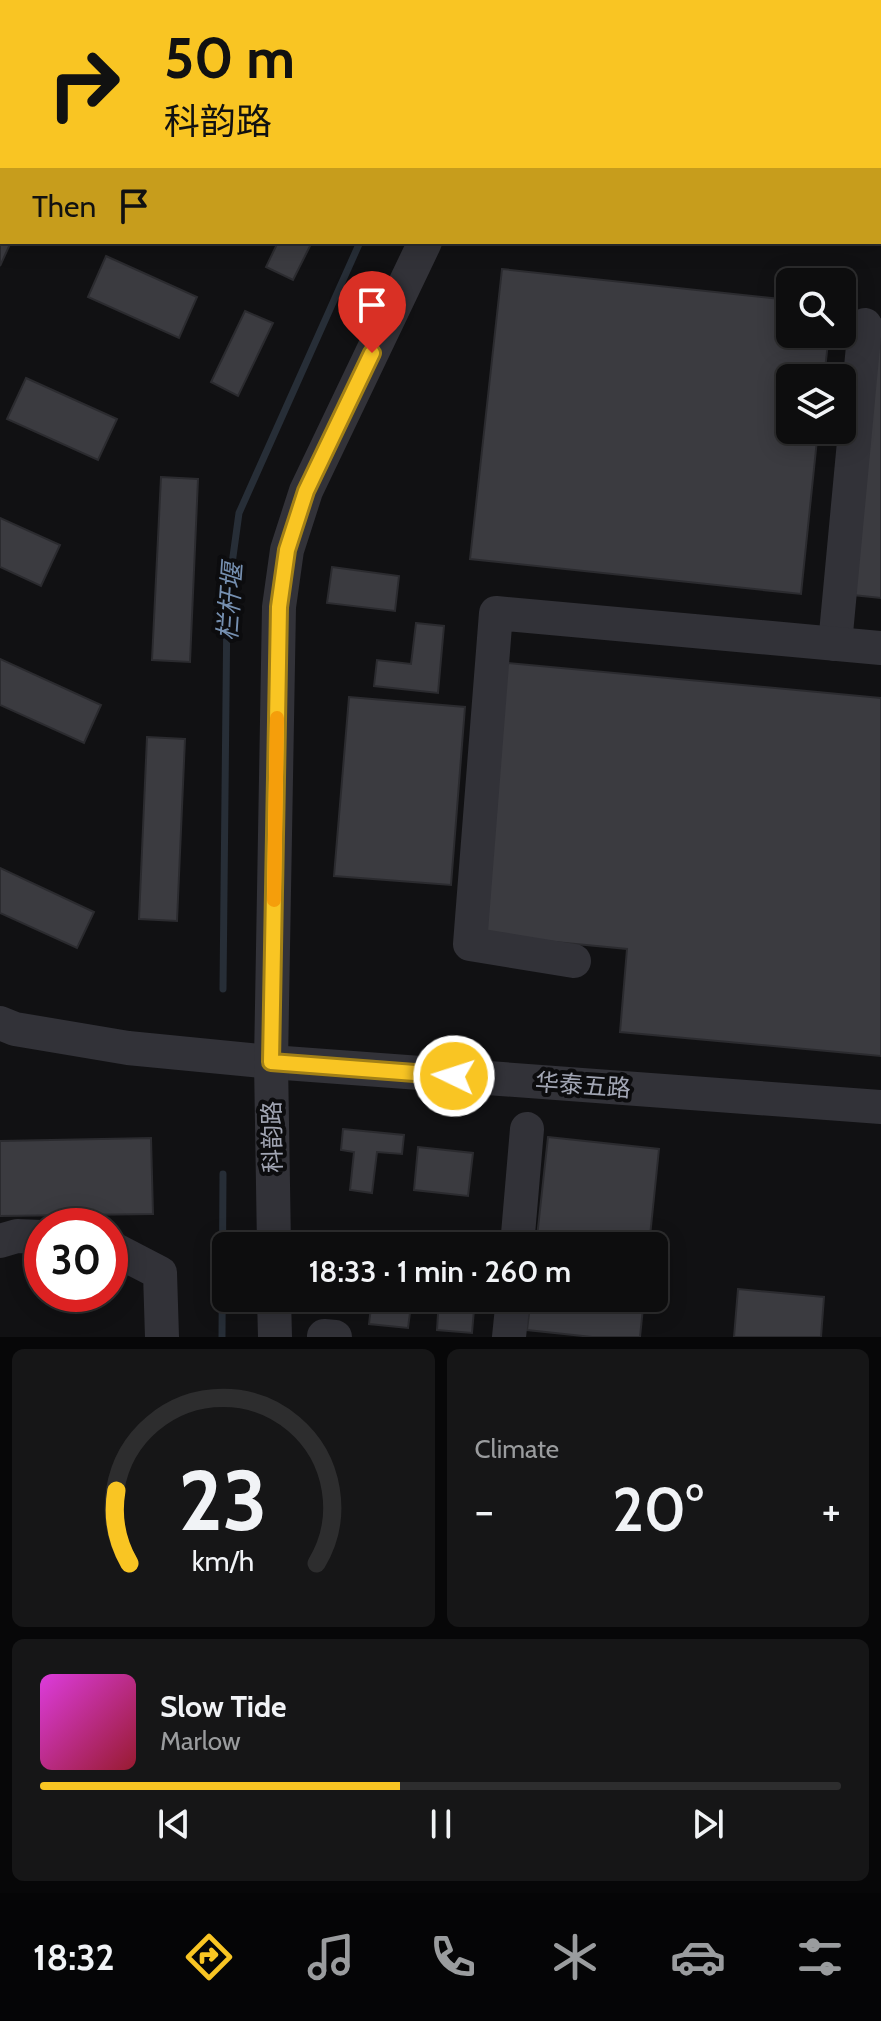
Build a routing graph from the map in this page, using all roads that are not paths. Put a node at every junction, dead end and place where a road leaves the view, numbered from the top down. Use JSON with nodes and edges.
{"nodes":[{"id":1,"x":424,"y":244,"type":"edge"},
{"id":2,"x":865,"y":325,"type":"dead end"},
{"id":3,"x":835,"y":644,"type":"junction"},
{"id":4,"x":881,"y":648,"type":"edge"},
{"id":5,"x":574,"y":961,"type":"dead end"},
{"id":6,"x":0,"y":1023,"type":"edge"},
{"id":7,"x":271,"y":1062,"type":"junction"},
{"id":8,"x":881,"y":1107,"type":"edge"},
{"id":9,"x":527,"y":1129,"type":"dead end"},
{"id":10,"x":274,"y":1232,"type":"edge"},
{"id":11,"x":518,"y":1232,"type":"edge"},
{"id":12,"x":24,"y":1236,"type":"edge"},
{"id":13,"x":0,"y":1241,"type":"edge"},
{"id":14,"x":128,"y":1256,"type":"edge"},
{"id":15,"x":274,"y":1312,"type":"edge"},
{"id":16,"x":512,"y":1312,"type":"edge"},
{"id":17,"x":162,"y":1337,"type":"edge"},
{"id":18,"x":275,"y":1337,"type":"edge"},
{"id":19,"x":509,"y":1337,"type":"edge"}],
"edges":[{"from":1,"to":7,"type":"street","name":"科韵路"},
{"from":2,"to":3,"type":"street"},
{"from":3,"to":4,"type":"street"},
{"from":3,"to":5,"type":"street"},
{"from":6,"to":7,"type":"street","name":"华泰五路"},
{"from":7,"to":8,"type":"street","name":"华泰五路"},
{"from":7,"to":10,"type":"street","name":"科韵路"},
{"from":9,"to":11,"type":"street"},
{"from":12,"to":13,"type":"street"},
{"from":14,"to":17,"type":"street"},
{"from":15,"to":18,"type":"street"},
{"from":16,"to":19,"type":"street"}]}
